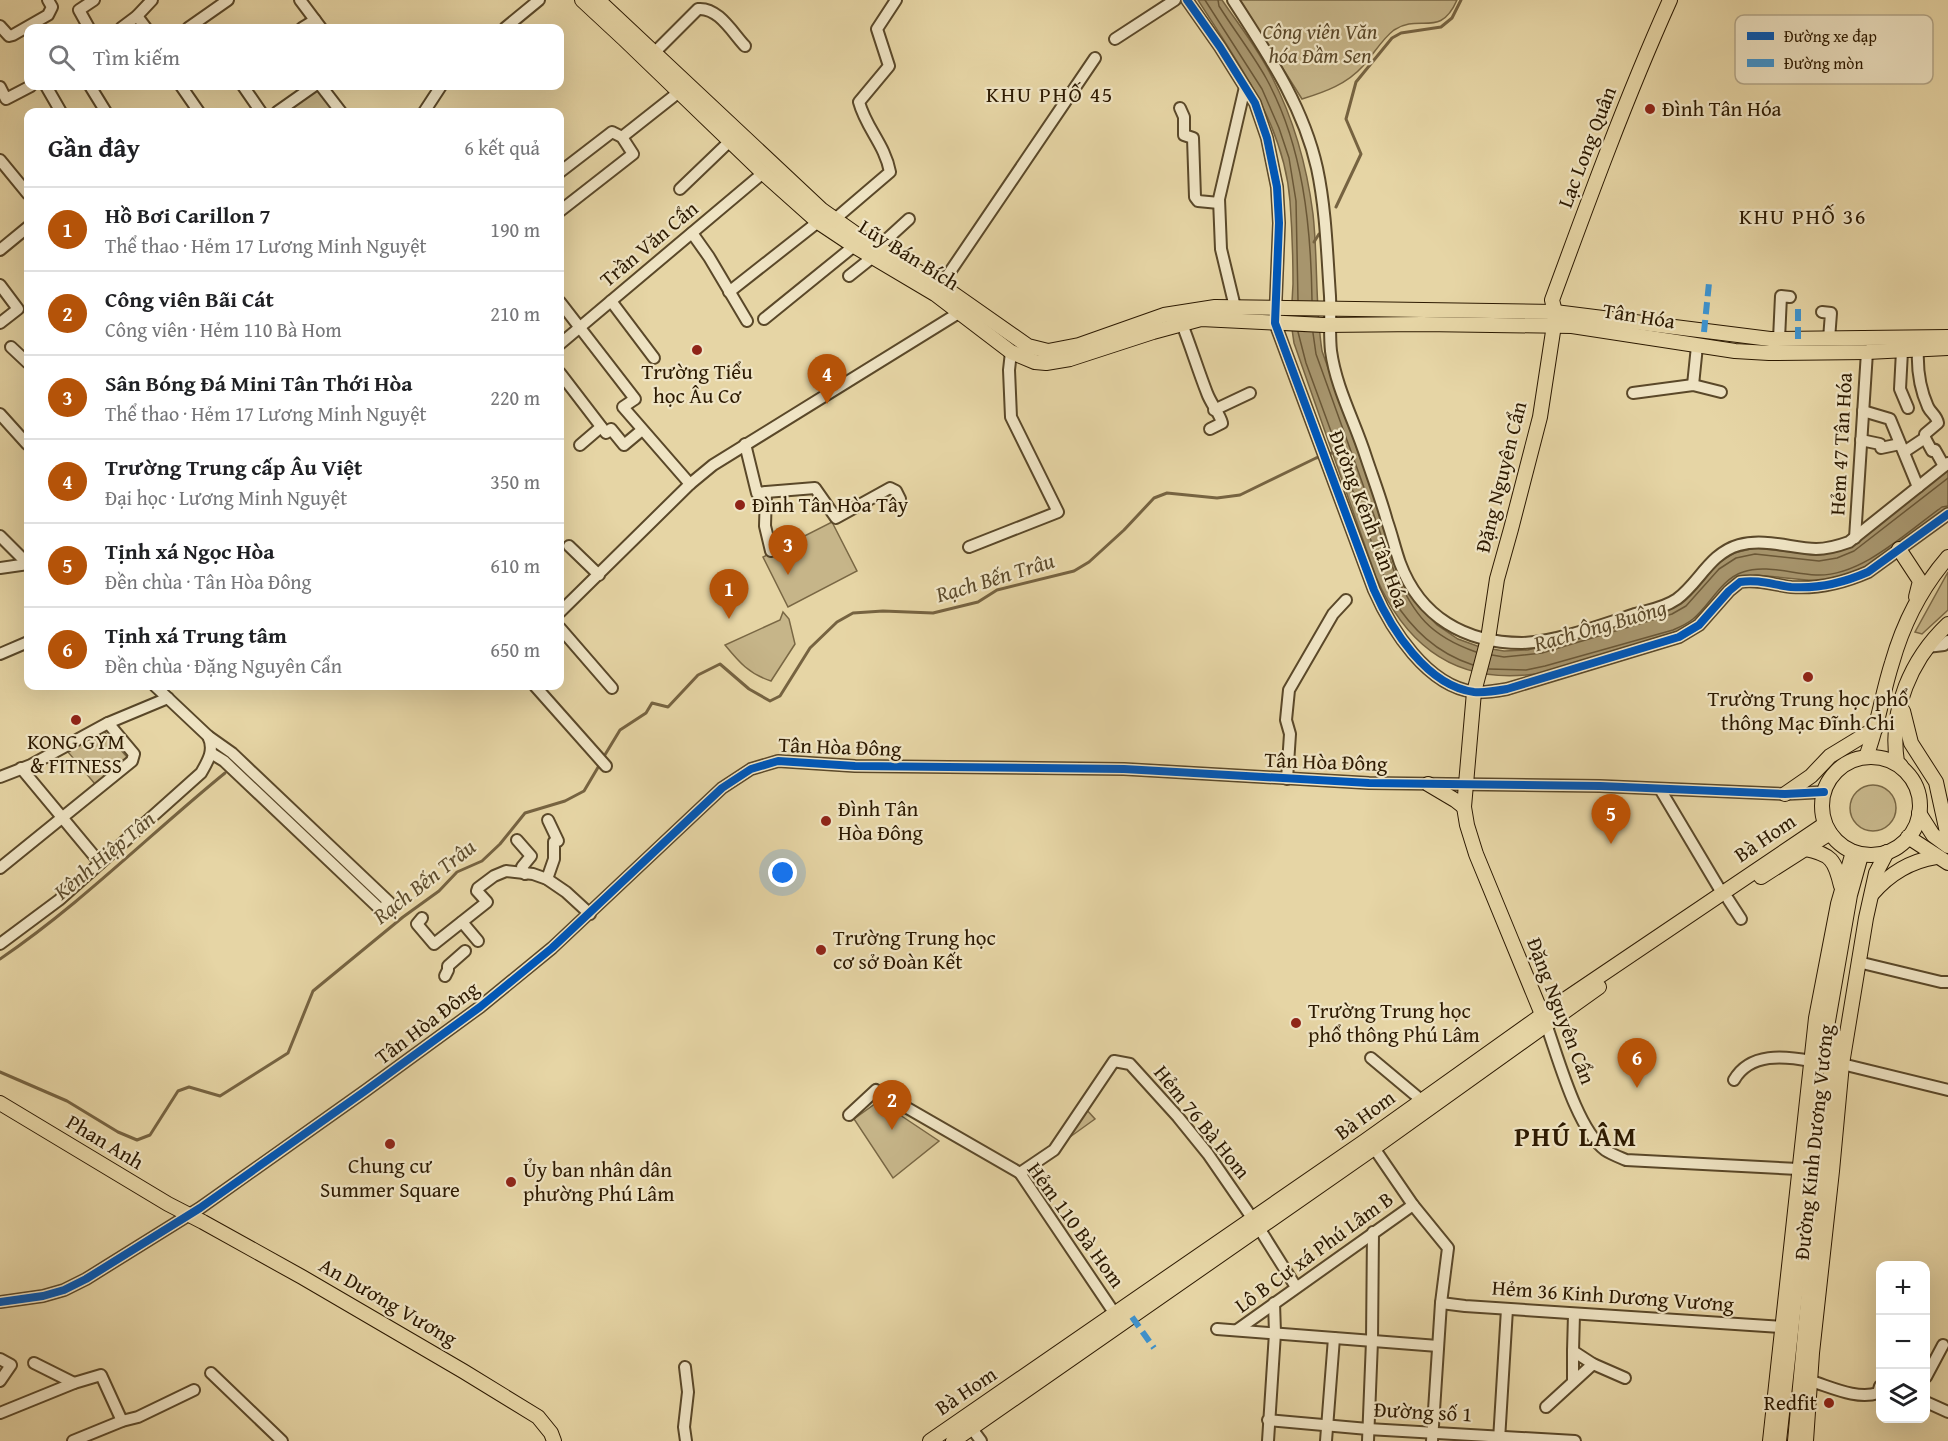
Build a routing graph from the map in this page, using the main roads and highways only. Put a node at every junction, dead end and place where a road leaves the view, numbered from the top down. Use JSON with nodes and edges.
{"nodes":[{"id":1,"x":582,"y":0,"type":"edge"},
{"id":2,"x":598,"y":0,"type":"edge"},
{"id":3,"x":1670,"y":0,"type":"edge"},
{"id":4,"x":877,"y":252,"type":"junction"},
{"id":5,"x":965,"y":308,"type":"junction"},
{"id":6,"x":1327,"y":309,"type":"joint"},
{"id":7,"x":1554,"y":319,"type":"junction"},
{"id":8,"x":1327,"y":325,"type":"joint"},
{"id":9,"x":1948,"y":337,"type":"edge"},
{"id":10,"x":1948,"y":348,"type":"edge"},
{"id":11,"x":1948,"y":544,"type":"edge"},
{"id":12,"x":1899,"y":549,"type":"road end"},
{"id":13,"x":1948,"y":557,"type":"edge"},
{"id":14,"x":1922,"y":585,"type":"junction"},
{"id":15,"x":1946,"y":626,"type":"edge"},
{"id":16,"x":1902,"y":700,"type":"junction"},
{"id":17,"x":1876,"y":728,"type":"junction"},
{"id":18,"x":1866,"y":756,"type":"junction"},
{"id":19,"x":1906,"y":770,"type":"junction"},
{"id":20,"x":1428,"y":784,"type":"road end"},
{"id":21,"x":1785,"y":794,"type":"road end"},
{"id":22,"x":1464,"y":807,"type":"junction"},
{"id":23,"x":1919,"y":813,"type":"junction"},
{"id":24,"x":1828,"y":828,"type":"junction"},
{"id":25,"x":1908,"y":837,"type":"junction"},
{"id":26,"x":1948,"y":837,"type":"edge"},
{"id":27,"x":1948,"y":846,"type":"edge"},
{"id":28,"x":1805,"y":849,"type":"junction"},
{"id":29,"x":1857,"y":853,"type":"junction"},
{"id":30,"x":1882,"y":853,"type":"junction"},
{"id":31,"x":1942,"y":860,"type":"edge"},
{"id":32,"x":1842,"y":888,"type":"junction"},
{"id":33,"x":1871,"y":895,"type":"junction"},
{"id":34,"x":1725,"y":896,"type":"junction"},
{"id":35,"x":1544,"y":1019,"type":"junction"},
{"id":36,"x":0,"y":1103,"type":"edge"},
{"id":37,"x":1426,"y":1104,"type":"junction"},
{"id":38,"x":1815,"y":1170,"type":"junction"},
{"id":39,"x":189,"y":1215,"type":"joint"},
{"id":40,"x":1256,"y":1223,"type":"junction"},
{"id":41,"x":1787,"y":1327,"type":"junction"},
{"id":42,"x":968,"y":1423,"type":"junction"},
{"id":43,"x":1805,"y":1440,"type":"edge"},
{"id":44,"x":554,"y":1441,"type":"edge"},
{"id":45,"x":930,"y":1441,"type":"edge"},
{"id":46,"x":953,"y":1441,"type":"edge"},
{"id":47,"x":1770,"y":1441,"type":"edge"},
{"id":48,"x":1779,"y":1441,"type":"edge"}],
"edges":[{"from":1,"to":4,"type":"main road","name":"Lũy Bán Bích"},
{"from":2,"to":4,"type":"main road","name":"Lũy Bán Bích"},
{"from":3,"to":7,"type":"main road","name":"Lạc Long Quân"},
{"from":4,"to":5,"type":"main road","name":"Lũy Bán Bích"},
{"from":5,"to":6,"type":"main road","name":"Lũy Bán Bích"},
{"from":5,"to":8,"type":"main road","name":"Lũy Bán Bích"},
{"from":6,"to":7,"type":"main road","name":"Tân Hóa"},
{"from":7,"to":8,"type":"main road","name":"Tân Hóa"},
{"from":7,"to":9,"type":"main road","name":"Tân Hóa"},
{"from":7,"to":10,"type":"main road","name":"Tân Hóa"},
{"from":7,"to":22,"type":"main road","name":"Đặng Nguyên Cẩn"},
{"from":11,"to":14,"type":"main road"},
{"from":12,"to":14,"type":"main road"},
{"from":13,"to":14,"type":"main road"},
{"from":14,"to":17,"type":"main road"},
{"from":15,"to":16,"type":"main road"},
{"from":16,"to":19,"type":"main road"},
{"from":16,"to":26,"type":"main road"},
{"from":17,"to":18,"type":"main road"},
{"from":17,"to":21,"type":"main road"},
{"from":18,"to":19,"type":"main road"},
{"from":18,"to":24,"type":"main road"},
{"from":19,"to":23,"type":"main road"},
{"from":20,"to":22,"type":"main road"},
{"from":22,"to":35,"type":"main road","name":"Đặng Nguyên Cẩn"},
{"from":23,"to":25,"type":"main road"},
{"from":23,"to":27,"type":"main road"},
{"from":24,"to":28,"type":"main road","name":"Bà Hom"},
{"from":24,"to":29,"type":"main road"},
{"from":24,"to":34,"type":"main road","name":"Bà Hom"},
{"from":25,"to":30,"type":"main road"},
{"from":25,"to":31,"type":"main road"},
{"from":28,"to":32,"type":"main road"},
{"from":28,"to":34,"type":"main road","name":"Bà Hom"},
{"from":29,"to":30,"type":"main road"},
{"from":29,"to":32,"type":"main road","name":"Đường Kinh Dương Vương"},
{"from":29,"to":38,"type":"main road","name":"Đường Kinh Dương Vương"},
{"from":30,"to":33,"type":"main road","name":"Đường Kinh Dương Vương"},
{"from":30,"to":38,"type":"main road","name":"Đường Kinh Dương Vương"},
{"from":31,"to":33,"type":"main road"},
{"from":32,"to":38,"type":"main road","name":"Đường Kinh Dương Vương"},
{"from":33,"to":38,"type":"main road","name":"Đường Kinh Dương Vương"},
{"from":34,"to":35,"type":"main road","name":"Bà Hom"},
{"from":35,"to":37,"type":"main road","name":"Bà Hom"},
{"from":36,"to":39,"type":"main road","name":"Phan Anh"},
{"from":37,"to":40,"type":"main road","name":"Bà Hom"},
{"from":37,"to":40,"type":"main road","name":"Bà Hom"},
{"from":38,"to":41,"type":"main road","name":"Đường Kinh Dương Vương"},
{"from":38,"to":43,"type":"main road","name":"Đường Kinh Dương Vương"},
{"from":38,"to":43,"type":"main road","name":"Đường Kinh Dương Vương"},
{"from":39,"to":44,"type":"main road","name":"An Dương Vương"},
{"from":40,"to":42,"type":"main road","name":"Bà Hom"},
{"from":40,"to":42,"type":"main road","name":"Bà Hom"},
{"from":41,"to":47,"type":"main road","name":"Đường Kinh Dương Vương"},
{"from":41,"to":48,"type":"main road","name":"Đường Kinh Dương Vương"},
{"from":42,"to":45,"type":"main road","name":"Bà Hom"},
{"from":42,"to":46,"type":"main road","name":"Bà Hom"}]}
